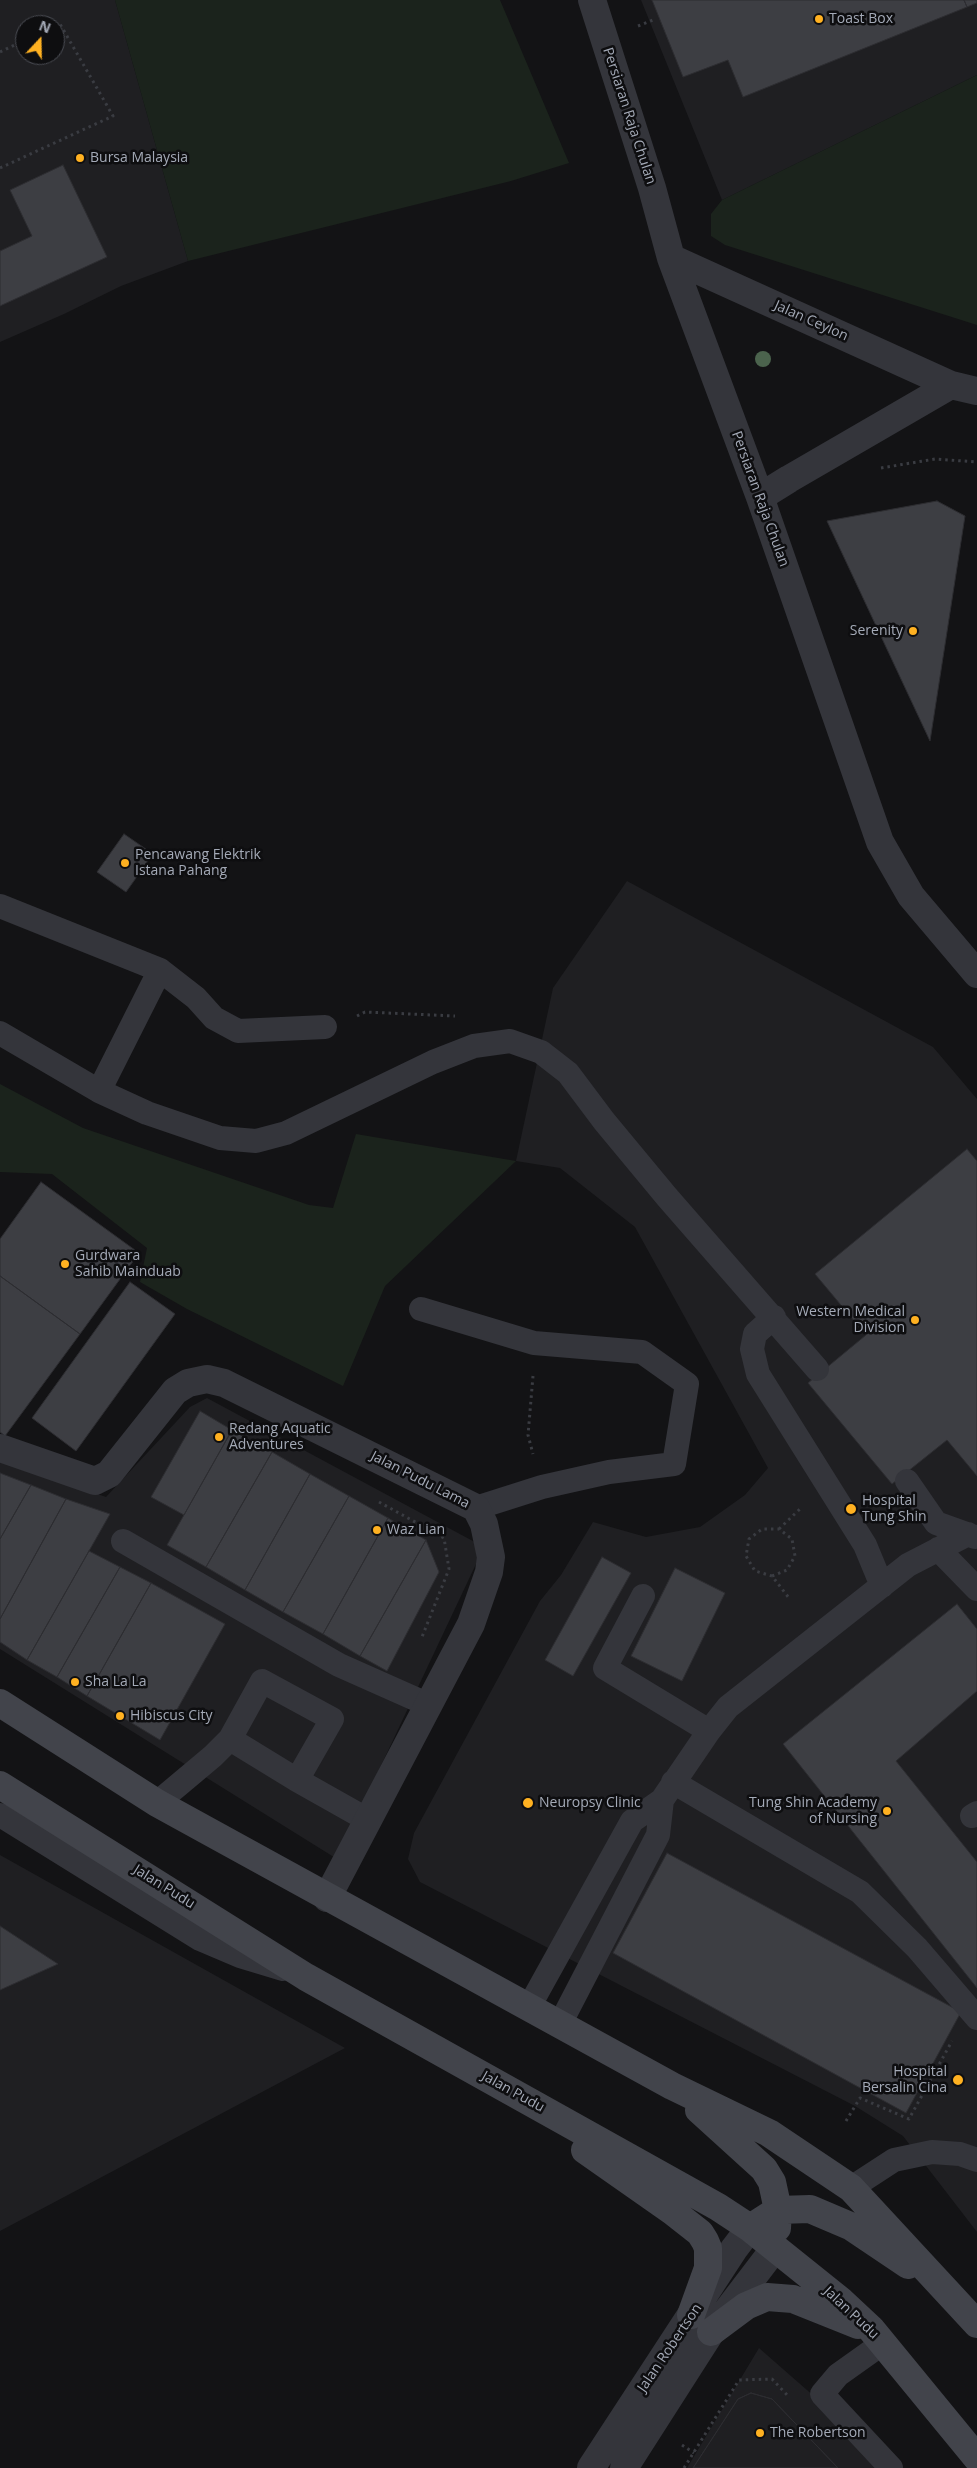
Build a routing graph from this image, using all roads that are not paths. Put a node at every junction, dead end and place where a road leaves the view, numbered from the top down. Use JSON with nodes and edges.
{"nodes":[{"id":1,"x":592,"y":0,"type":"edge"},
{"id":2,"x":671,"y":258,"type":"junction"},
{"id":3,"x":951,"y":384,"type":"junction"},
{"id":4,"x":977,"y":391,"type":"edge"},
{"id":5,"x":760,"y":497,"type":"junction"},
{"id":6,"x":0,"y":906,"type":"edge"},
{"id":7,"x":160,"y":970,"type":"junction"},
{"id":8,"x":977,"y":974,"type":"edge"},
{"id":9,"x":325,"y":1027,"type":"road end"},
{"id":10,"x":0,"y":1033,"type":"edge"},
{"id":11,"x":99,"y":1091,"type":"junction"},
{"id":12,"x":421,"y":1309,"type":"dead end"},
{"id":13,"x":774,"y":1317,"type":"junction"},
{"id":14,"x":817,"y":1369,"type":"dead end"},
{"id":15,"x":0,"y":1448,"type":"edge"},
{"id":16,"x":907,"y":1481,"type":"dead end"},
{"id":17,"x":476,"y":1508,"type":"junction"},
{"id":18,"x":973,"y":1536,"type":"edge"},
{"id":19,"x":123,"y":1541,"type":"dead end"},
{"id":20,"x":938,"y":1549,"type":"junction"},
{"id":21,"x":882,"y":1586,"type":"junction"},
{"id":22,"x":977,"y":1589,"type":"edge"},
{"id":23,"x":643,"y":1596,"type":"dead end"},
{"id":24,"x":0,"y":1703,"type":"edge"},
{"id":25,"x":429,"y":1705,"type":"junction"},
{"id":26,"x":709,"y":1731,"type":"junction"},
{"id":27,"x":230,"y":1739,"type":"junction"},
{"id":28,"x":297,"y":1780,"type":"junction"},
{"id":29,"x":0,"y":1785,"type":"edge"},
{"id":30,"x":667,"y":1791,"type":"junction"},
{"id":31,"x":157,"y":1803,"type":"junction"},
{"id":32,"x":0,"y":1815,"type":"edge"},
{"id":33,"x":368,"y":1820,"type":"junction"},
{"id":34,"x":327,"y":1898,"type":"junction"},
{"id":35,"x":306,"y":1976,"type":"junction"},
{"id":36,"x":529,"y":2007,"type":"junction"},
{"id":37,"x":973,"y":2014,"type":"edge"},
{"id":38,"x":560,"y":2024,"type":"junction"},
{"id":39,"x":672,"y":2086,"type":"junction"},
{"id":40,"x":514,"y":2092,"type":"junction"},
{"id":41,"x":977,"y":2160,"type":"edge"},
{"id":42,"x":851,"y":2188,"type":"junction"},
{"id":43,"x":778,"y":2210,"type":"junction"},
{"id":44,"x":750,"y":2228,"type":"junction"},
{"id":45,"x":775,"y":2248,"type":"junction"},
{"id":46,"x":951,"y":2294,"type":"junction"},
{"id":47,"x":701,"y":2324,"type":"junction"},
{"id":48,"x":977,"y":2324,"type":"edge"},
{"id":49,"x":877,"y":2336,"type":"junction"},
{"id":50,"x":977,"y":2458,"type":"edge"},
{"id":51,"x":591,"y":2468,"type":"edge"},
{"id":52,"x":624,"y":2468,"type":"edge"},
{"id":53,"x":891,"y":2468,"type":"edge"}],
"edges":[{"from":1,"to":2,"type":"street","name":"Persiaran Raja Chulan"},
{"from":2,"to":3,"type":"street","name":"Jalan Ceylon"},
{"from":2,"to":5,"type":"street","name":"Persiaran Raja Chulan"},
{"from":3,"to":4,"type":"street","name":"Jalan Ceylon"},
{"from":3,"to":5,"type":"street"},
{"from":5,"to":8,"type":"street","name":"Persiaran Raja Chulan"},
{"from":6,"to":7,"type":"lane"},
{"from":7,"to":9,"type":"lane"},
{"from":7,"to":11,"type":"lane"},
{"from":10,"to":11,"type":"lane"},
{"from":11,"to":13,"type":"lane"},
{"from":12,"to":17,"type":"lane"},
{"from":13,"to":14,"type":"lane"},
{"from":13,"to":21,"type":"lane"},
{"from":15,"to":17,"type":"street","name":"Jalan Pudu Lama"},
{"from":16,"to":18,"type":"lane"},
{"from":17,"to":25,"type":"street","name":"Jalan Pudu Lama"},
{"from":18,"to":20,"type":"lane"},
{"from":19,"to":25,"type":"lane"},
{"from":20,"to":21,"type":"lane"},
{"from":20,"to":22,"type":"lane"},
{"from":21,"to":26,"type":"lane"},
{"from":23,"to":26,"type":"lane"},
{"from":24,"to":31,"type":"main road"},
{"from":25,"to":33,"type":"street","name":"Jalan Pudu Lama"},
{"from":26,"to":30,"type":"lane"},
{"from":27,"to":28,"type":"lane"},
{"from":27,"to":28,"type":"lane"},
{"from":27,"to":31,"type":"lane"},
{"from":28,"to":33,"type":"lane"},
{"from":29,"to":35,"type":"main road","name":"Jalan Pudu"},
{"from":30,"to":36,"type":"lane"},
{"from":30,"to":37,"type":"lane"},
{"from":30,"to":38,"type":"lane"},
{"from":31,"to":34,"type":"main road"},
{"from":32,"to":35,"type":"lane"},
{"from":33,"to":34,"type":"street","name":"Jalan Pudu Lama"},
{"from":34,"to":36,"type":"main road"},
{"from":35,"to":40,"type":"main road","name":"Jalan Pudu"},
{"from":36,"to":38,"type":"main road"},
{"from":38,"to":39,"type":"main road"},
{"from":39,"to":42,"type":"main road"},
{"from":39,"to":43,"type":"main road"},
{"from":40,"to":44,"type":"main road","name":"Jalan Pudu"},
{"from":40,"to":47,"type":"main road"},
{"from":41,"to":42,"type":"lane"},
{"from":42,"to":46,"type":"main road"},
{"from":43,"to":44,"type":"main road"},
{"from":43,"to":45,"type":"main road"},
{"from":43,"to":46,"type":"main road"},
{"from":44,"to":45,"type":"main road","name":"Jalan Pudu"},
{"from":44,"to":47,"type":"street","name":"Jalan Robertson"},
{"from":45,"to":47,"type":"street","name":"Jalan Robertson"},
{"from":45,"to":49,"type":"main road","name":"Jalan Pudu"},
{"from":46,"to":48,"type":"main road"},
{"from":47,"to":49,"type":"main road"},
{"from":47,"to":51,"type":"street","name":"Jalan Robertson"},
{"from":47,"to":52,"type":"street","name":"Jalan Robertson"},
{"from":49,"to":50,"type":"main road","name":"Jalan Pudu"},
{"from":49,"to":53,"type":"lane"}]}
